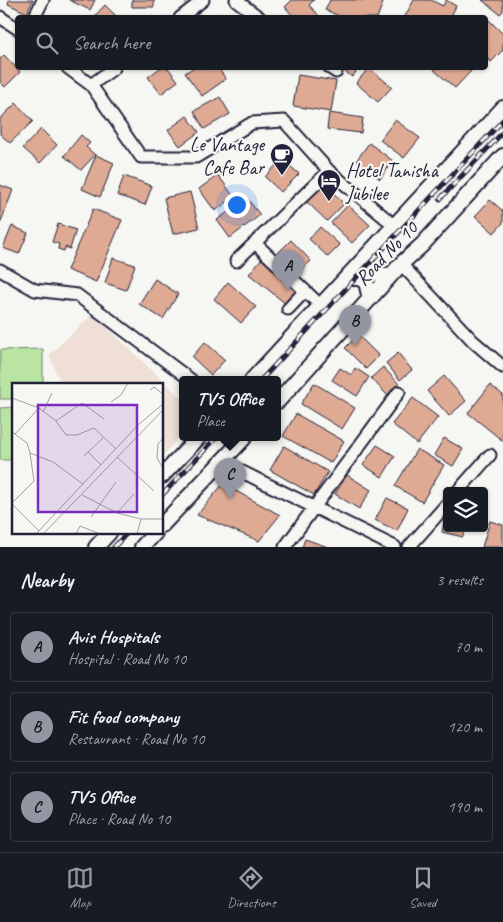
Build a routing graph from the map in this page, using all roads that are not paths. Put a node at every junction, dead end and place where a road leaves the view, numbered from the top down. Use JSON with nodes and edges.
{"nodes":[{"id":1,"x":43,"y":0,"type":"edge"},
{"id":2,"x":203,"y":0,"type":"edge"},
{"id":3,"x":236,"y":0,"type":"edge"},
{"id":4,"x":36,"y":15,"type":"edge"},
{"id":5,"x":184,"y":15,"type":"edge"},
{"id":6,"x":256,"y":15,"type":"edge"},
{"id":7,"x":2,"y":20,"type":"edge"},
{"id":8,"x":15,"y":27,"type":"edge"},
{"id":9,"x":71,"y":70,"type":"edge"},
{"id":10,"x":111,"y":70,"type":"edge"},
{"id":11,"x":91,"y":85,"type":"junction"},
{"id":12,"x":503,"y":108,"type":"edge"},
{"id":13,"x":503,"y":156,"type":"edge"},
{"id":14,"x":329,"y":171,"type":"junction"},
{"id":15,"x":395,"y":226,"type":"junction"},
{"id":16,"x":255,"y":243,"type":"junction"},
{"id":17,"x":366,"y":257,"type":"junction"},
{"id":18,"x":236,"y":261,"type":"dead end"},
{"id":19,"x":401,"y":264,"type":"junction"},
{"id":20,"x":0,"y":270,"type":"edge"},
{"id":21,"x":390,"y":276,"type":"junction"},
{"id":22,"x":346,"y":278,"type":"junction"},
{"id":23,"x":305,"y":291,"type":"junction"},
{"id":24,"x":370,"y":298,"type":"junction"},
{"id":25,"x":321,"y":306,"type":"junction"},
{"id":26,"x":288,"y":310,"type":"dead end"},
{"id":27,"x":503,"y":367,"type":"edge"},
{"id":28,"x":186,"y":376,"type":"edge"},
{"id":29,"x":256,"y":376,"type":"edge"},
{"id":30,"x":399,"y":392,"type":"dead end"},
{"id":31,"x":281,"y":398,"type":"edge"},
{"id":32,"x":195,"y":441,"type":"edge"},
{"id":33,"x":241,"y":441,"type":"edge"},
{"id":34,"x":490,"y":455,"type":"dead end"},
{"id":35,"x":222,"y":462,"type":"junction"},
{"id":36,"x":164,"y":474,"type":"edge"},
{"id":37,"x":462,"y":487,"type":"edge"},
{"id":38,"x":313,"y":506,"type":"junction"},
{"id":39,"x":443,"y":509,"type":"edge"},
{"id":40,"x":164,"y":523,"type":"edge"},
{"id":41,"x":108,"y":534,"type":"edge"},
{"id":42,"x":154,"y":534,"type":"edge"},
{"id":43,"x":96,"y":547,"type":"edge"},
{"id":44,"x":142,"y":547,"type":"edge"},
{"id":45,"x":284,"y":547,"type":"edge"},
{"id":46,"x":395,"y":547,"type":"edge"},
{"id":47,"x":409,"y":547,"type":"edge"}],
"edges":[{"from":1,"to":4,"type":"street"},
{"from":2,"to":5,"type":"street"},
{"from":3,"to":6,"type":"street"},
{"from":7,"to":8,"type":"street"},
{"from":9,"to":11,"type":"street"},
{"from":10,"to":11,"type":"street"},
{"from":11,"to":14,"type":"street"},
{"from":12,"to":15,"type":"main road","name":"Road No 10"},
{"from":13,"to":19,"type":"main road","name":"Road No 10"},
{"from":14,"to":15,"type":"street"},
{"from":14,"to":16,"type":"street"},
{"from":15,"to":17,"type":"main road","name":"Road No 10"},
{"from":16,"to":18,"type":"street"},
{"from":16,"to":23,"type":"street"},
{"from":17,"to":21,"type":"main road"},
{"from":17,"to":22,"type":"main road","name":"Road No 10"},
{"from":19,"to":21,"type":"main road","name":"Road No 10"},
{"from":19,"to":27,"type":"street"},
{"from":20,"to":28,"type":"street"},
{"from":21,"to":24,"type":"main road","name":"Road No 10"},
{"from":22,"to":24,"type":"main road"},
{"from":22,"to":25,"type":"main road","name":"Road No 10"},
{"from":23,"to":25,"type":"street"},
{"from":23,"to":26,"type":"street"},
{"from":24,"to":31,"type":"main road","name":"Road No 10"},
{"from":25,"to":29,"type":"main road","name":"Road No 10"},
{"from":30,"to":38,"type":"street"},
{"from":32,"to":36,"type":"main road"},
{"from":33,"to":35,"type":"main road"},
{"from":34,"to":37,"type":"street"},
{"from":35,"to":38,"type":"street"},
{"from":35,"to":40,"type":"main road"},
{"from":38,"to":45,"type":"street"},
{"from":38,"to":46,"type":"street"},
{"from":39,"to":47,"type":"street"},
{"from":41,"to":43,"type":"main road"},
{"from":42,"to":44,"type":"main road"}]}
